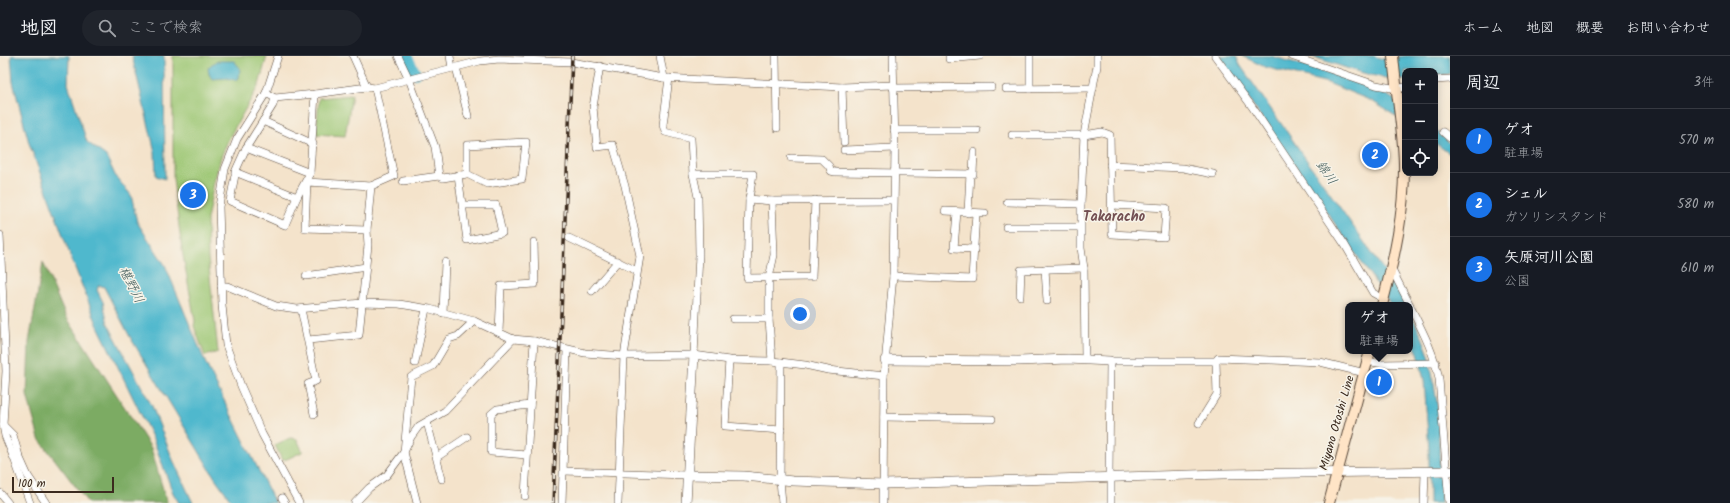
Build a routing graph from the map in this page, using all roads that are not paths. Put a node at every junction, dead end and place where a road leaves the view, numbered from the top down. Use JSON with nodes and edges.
{"nodes":[{"id":1,"x":278,"y":56,"type":"edge"},
{"id":2,"x":353,"y":56,"type":"edge"},
{"id":3,"x":398,"y":56,"type":"edge"},
{"id":4,"x":450,"y":56,"type":"edge"},
{"id":5,"x":660,"y":56,"type":"edge"},
{"id":6,"x":776,"y":56,"type":"edge"},
{"id":7,"x":893,"y":56,"type":"edge"},
{"id":8,"x":949,"y":56,"type":"edge"},
{"id":9,"x":980,"y":56,"type":"edge"},
{"id":10,"x":1030,"y":56,"type":"edge"},
{"id":11,"x":1097,"y":56,"type":"edge"},
{"id":12,"x":1215,"y":56,"type":"edge"},
{"id":13,"x":1291,"y":56,"type":"edge"},
{"id":14,"x":1393,"y":56,"type":"edge"},
{"id":15,"x":542,"y":58,"type":"edge"},
{"id":16,"x":480,"y":59,"type":"edge"},
{"id":17,"x":600,"y":66,"type":"junction"},
{"id":18,"x":454,"y":68,"type":"junction"},
{"id":19,"x":667,"y":78,"type":"junction"},
{"id":20,"x":409,"y":79,"type":"junction"},
{"id":21,"x":1450,"y":79,"type":"edge"},
{"id":22,"x":1438,"y":80,"type":"edge"},
{"id":23,"x":776,"y":84,"type":"junction"},
{"id":24,"x":371,"y":87,"type":"junction"},
{"id":25,"x":842,"y":87,"type":"junction"},
{"id":26,"x":893,"y":87,"type":"junction"},
{"id":27,"x":991,"y":87,"type":"dead end"},
{"id":28,"x":1093,"y":88,"type":"junction"},
{"id":29,"x":1006,"y":89,"type":"dead end"},
{"id":30,"x":1030,"y":89,"type":"junction"},
{"id":31,"x":1399,"y":90,"type":"edge"},
{"id":32,"x":266,"y":92,"type":"junction"},
{"id":33,"x":315,"y":94,"type":"junction"},
{"id":34,"x":275,"y":98,"type":"junction"},
{"id":35,"x":468,"y":116,"type":"dead end"},
{"id":36,"x":263,"y":121,"type":"junction"},
{"id":37,"x":777,"y":128,"type":"dead end"},
{"id":38,"x":894,"y":130,"type":"junction"},
{"id":39,"x":977,"y":130,"type":"dead end"},
{"id":40,"x":1442,"y":132,"type":"dead end"},
{"id":41,"x":1012,"y":135,"type":"dead end"},
{"id":42,"x":1084,"y":135,"type":"junction"},
{"id":43,"x":1450,"y":138,"type":"edge"},
{"id":44,"x":844,"y":142,"type":"dead end"},
{"id":45,"x":313,"y":144,"type":"junction"},
{"id":46,"x":246,"y":148,"type":"junction"},
{"id":47,"x":895,"y":148,"type":"junction"},
{"id":48,"x":844,"y":150,"type":"dead end"},
{"id":49,"x":974,"y":152,"type":"dead end"},
{"id":50,"x":790,"y":158,"type":"dead end"},
{"id":51,"x":1110,"y":165,"type":"junction"},
{"id":52,"x":235,"y":172,"type":"junction"},
{"id":53,"x":310,"y":173,"type":"junction"},
{"id":54,"x":894,"y":173,"type":"junction"},
{"id":55,"x":970,"y":173,"type":"junction"},
{"id":56,"x":467,"y":174,"type":"junction"},
{"id":57,"x":693,"y":174,"type":"junction"},
{"id":58,"x":1213,"y":174,"type":"dead end"},
{"id":59,"x":458,"y":175,"type":"junction"},
{"id":60,"x":439,"y":176,"type":"junction"},
{"id":61,"x":403,"y":181,"type":"dead end"},
{"id":62,"x":307,"y":182,"type":"junction"},
{"id":63,"x":371,"y":186,"type":"junction"},
{"id":64,"x":298,"y":197,"type":"junction"},
{"id":65,"x":749,"y":198,"type":"junction"},
{"id":66,"x":815,"y":200,"type":"junction"},
{"id":67,"x":893,"y":200,"type":"junction"},
{"id":68,"x":772,"y":201,"type":"junction"},
{"id":69,"x":1007,"y":202,"type":"dead end"},
{"id":70,"x":1081,"y":204,"type":"junction"},
{"id":71,"x":1112,"y":204,"type":"junction"},
{"id":72,"x":463,"y":205,"type":"junction"},
{"id":73,"x":945,"y":211,"type":"dead end"},
{"id":74,"x":957,"y":212,"type":"junction"},
{"id":75,"x":972,"y":213,"type":"junction"},
{"id":76,"x":985,"y":213,"type":"dead end"},
{"id":77,"x":1006,"y":227,"type":"dead end"},
{"id":78,"x":1080,"y":227,"type":"junction"},
{"id":79,"x":367,"y":230,"type":"junction"},
{"id":80,"x":0,"y":235,"type":"edge"},
{"id":81,"x":569,"y":238,"type":"dead end"},
{"id":82,"x":534,"y":242,"type":"dead end"},
{"id":83,"x":974,"y":249,"type":"junction"},
{"id":84,"x":618,"y":261,"type":"junction"},
{"id":85,"x":445,"y":262,"type":"dead end"},
{"id":86,"x":366,"y":267,"type":"junction"},
{"id":87,"x":1084,"y":268,"type":"junction"},
{"id":88,"x":1045,"y":269,"type":"junction"},
{"id":89,"x":637,"y":271,"type":"junction"},
{"id":90,"x":1392,"y":271,"type":"junction"},
{"id":91,"x":1,"y":273,"type":"edge"},
{"id":92,"x":306,"y":276,"type":"dead end"},
{"id":93,"x":893,"y":276,"type":"junction"},
{"id":94,"x":768,"y":278,"type":"junction"},
{"id":95,"x":221,"y":286,"type":"junction"},
{"id":96,"x":592,"y":291,"type":"dead end"},
{"id":97,"x":1020,"y":296,"type":"dead end"},
{"id":98,"x":1383,"y":300,"type":"edge"},
{"id":99,"x":1046,"y":301,"type":"dead end"},
{"id":100,"x":362,"y":302,"type":"junction"},
{"id":101,"x":1408,"y":302,"type":"edge"},
{"id":102,"x":301,"y":309,"type":"junction"},
{"id":103,"x":426,"y":309,"type":"junction"},
{"id":104,"x":1413,"y":311,"type":"edge"},
{"id":105,"x":443,"y":313,"type":"junction"},
{"id":106,"x":732,"y":318,"type":"dead end"},
{"id":107,"x":769,"y":319,"type":"junction"},
{"id":108,"x":474,"y":321,"type":"junction"},
{"id":109,"x":498,"y":332,"type":"junction"},
{"id":110,"x":513,"y":339,"type":"junction"},
{"id":111,"x":308,"y":340,"type":"junction"},
{"id":112,"x":534,"y":341,"type":"junction"},
{"id":113,"x":567,"y":350,"type":"junction"},
{"id":114,"x":1369,"y":354,"type":"edge"},
{"id":115,"x":694,"y":355,"type":"junction"},
{"id":116,"x":624,"y":356,"type":"junction"},
{"id":117,"x":1085,"y":359,"type":"junction"},
{"id":118,"x":729,"y":360,"type":"junction"},
{"id":119,"x":885,"y":360,"type":"junction"},
{"id":120,"x":1110,"y":360,"type":"junction"},
{"id":121,"x":772,"y":361,"type":"junction"},
{"id":122,"x":1216,"y":361,"type":"junction"},
{"id":123,"x":1367,"y":361,"type":"junction"},
{"id":124,"x":781,"y":362,"type":"junction"},
{"id":125,"x":415,"y":363,"type":"dead end"},
{"id":126,"x":1436,"y":363,"type":"junction"},
{"id":127,"x":1365,"y":373,"type":"junction"},
{"id":128,"x":884,"y":376,"type":"junction"},
{"id":129,"x":530,"y":404,"type":"junction"},
{"id":130,"x":314,"y":414,"type":"dead end"},
{"id":131,"x":884,"y":417,"type":"junction"},
{"id":132,"x":992,"y":419,"type":"dead end"},
{"id":133,"x":427,"y":422,"type":"junction"},
{"id":134,"x":1199,"y":423,"type":"dead end"},
{"id":135,"x":3,"y":425,"type":"junction"},
{"id":136,"x":781,"y":430,"type":"junction"},
{"id":137,"x":467,"y":437,"type":"dead end"},
{"id":138,"x":404,"y":452,"type":"junction"},
{"id":139,"x":527,"y":455,"type":"junction"},
{"id":140,"x":437,"y":457,"type":"junction"},
{"id":141,"x":564,"y":471,"type":"junction"},
{"id":142,"x":1446,"y":471,"type":"edge"},
{"id":143,"x":1336,"y":472,"type":"junction"},
{"id":144,"x":1426,"y":472,"type":"junction"},
{"id":145,"x":619,"y":473,"type":"junction"},
{"id":146,"x":687,"y":475,"type":"junction"},
{"id":147,"x":1110,"y":478,"type":"junction"},
{"id":148,"x":442,"y":479,"type":"dead end"},
{"id":149,"x":780,"y":480,"type":"junction"},
{"id":150,"x":884,"y":484,"type":"junction"},
{"id":151,"x":0,"y":492,"type":"edge"},
{"id":152,"x":525,"y":496,"type":"dead end"},
{"id":153,"x":8,"y":503,"type":"edge"},
{"id":154,"x":30,"y":503,"type":"edge"},
{"id":155,"x":46,"y":503,"type":"edge"},
{"id":156,"x":299,"y":503,"type":"edge"},
{"id":157,"x":355,"y":503,"type":"edge"},
{"id":158,"x":418,"y":503,"type":"edge"},
{"id":159,"x":562,"y":503,"type":"edge"},
{"id":160,"x":618,"y":503,"type":"edge"},
{"id":161,"x":686,"y":503,"type":"edge"},
{"id":162,"x":782,"y":503,"type":"edge"},
{"id":163,"x":883,"y":503,"type":"edge"},
{"id":164,"x":1111,"y":503,"type":"edge"},
{"id":165,"x":1329,"y":503,"type":"edge"},
{"id":166,"x":1424,"y":503,"type":"edge"},
{"id":167,"x":1449,"y":503,"type":"edge"}],
"edges":[{"from":1,"to":32,"type":"street"},
{"from":2,"to":24,"type":"street"},
{"from":3,"to":20,"type":"street"},
{"from":4,"to":18,"type":"street"},
{"from":5,"to":19,"type":"street"},
{"from":6,"to":23,"type":"street"},
{"from":7,"to":26,"type":"street"},
{"from":8,"to":9,"type":"street"},
{"from":10,"to":30,"type":"street"},
{"from":11,"to":28,"type":"street"},
{"from":12,"to":98,"type":"street"},
{"from":13,"to":31,"type":"street"},
{"from":14,"to":31,"type":"main road"},
{"from":15,"to":16,"type":"street"},
{"from":15,"to":17,"type":"street"},
{"from":16,"to":18,"type":"street"},
{"from":17,"to":19,"type":"street"},
{"from":17,"to":89,"type":"street"},
{"from":18,"to":20,"type":"street"},
{"from":18,"to":35,"type":"street"},
{"from":19,"to":23,"type":"street"},
{"from":19,"to":57,"type":"street"},
{"from":20,"to":24,"type":"street"},
{"from":20,"to":60,"type":"street"},
{"from":21,"to":22,"type":"street"},
{"from":23,"to":25,"type":"street"},
{"from":23,"to":37,"type":"street"},
{"from":24,"to":33,"type":"street"},
{"from":24,"to":63,"type":"street"},
{"from":25,"to":26,"type":"street"},
{"from":25,"to":44,"type":"street"},
{"from":26,"to":27,"type":"street"},
{"from":26,"to":38,"type":"street"},
{"from":28,"to":30,"type":"street"},
{"from":28,"to":42,"type":"street"},
{"from":29,"to":30,"type":"street"},
{"from":31,"to":90,"type":"main road"},
{"from":32,"to":34,"type":"street"},
{"from":32,"to":95,"type":"street"},
{"from":33,"to":34,"type":"street"},
{"from":33,"to":45,"type":"street"},
{"from":34,"to":36,"type":"street"},
{"from":36,"to":45,"type":"street"},
{"from":36,"to":46,"type":"street"},
{"from":38,"to":39,"type":"street"},
{"from":38,"to":47,"type":"street"},
{"from":40,"to":43,"type":"street"},
{"from":41,"to":42,"type":"street"},
{"from":42,"to":51,"type":"street"},
{"from":42,"to":70,"type":"street"},
{"from":45,"to":53,"type":"street"},
{"from":46,"to":52,"type":"street"},
{"from":46,"to":53,"type":"street"},
{"from":47,"to":48,"type":"street"},
{"from":47,"to":54,"type":"street"},
{"from":49,"to":55,"type":"street"},
{"from":50,"to":54,"type":"street"},
{"from":51,"to":58,"type":"street"},
{"from":51,"to":71,"type":"street"},
{"from":52,"to":64,"type":"street"},
{"from":52,"to":64,"type":"street"},
{"from":53,"to":62,"type":"street"},
{"from":54,"to":55,"type":"street"},
{"from":54,"to":67,"type":"street"},
{"from":55,"to":75,"type":"street"},
{"from":56,"to":56,"type":"street"},
{"from":56,"to":59,"type":"street"},
{"from":57,"to":65,"type":"street"},
{"from":57,"to":115,"type":"street"},
{"from":59,"to":60,"type":"street"},
{"from":59,"to":72,"type":"street"},
{"from":60,"to":61,"type":"street"},
{"from":62,"to":63,"type":"street"},
{"from":62,"to":64,"type":"street"},
{"from":62,"to":79,"type":"street"},
{"from":63,"to":79,"type":"street"},
{"from":65,"to":68,"type":"street"},
{"from":65,"to":94,"type":"street"},
{"from":66,"to":67,"type":"street"},
{"from":66,"to":68,"type":"street"},
{"from":66,"to":94,"type":"street"},
{"from":67,"to":93,"type":"street"},
{"from":68,"to":94,"type":"street"},
{"from":69,"to":70,"type":"street"},
{"from":70,"to":78,"type":"street"},
{"from":71,"to":71,"type":"street"},
{"from":72,"to":72,"type":"street"},
{"from":73,"to":74,"type":"street"},
{"from":74,"to":75,"type":"street"},
{"from":74,"to":83,"type":"street"},
{"from":75,"to":76,"type":"street"},
{"from":75,"to":83,"type":"street"},
{"from":77,"to":78,"type":"street"},
{"from":78,"to":87,"type":"street"},
{"from":79,"to":86,"type":"street"},
{"from":80,"to":91,"type":"street"},
{"from":81,"to":84,"type":"street"},
{"from":82,"to":109,"type":"street"},
{"from":83,"to":93,"type":"street"},
{"from":84,"to":89,"type":"street"},
{"from":84,"to":96,"type":"street"},
{"from":85,"to":105,"type":"street"},
{"from":86,"to":92,"type":"street"},
{"from":86,"to":100,"type":"street"},
{"from":87,"to":88,"type":"street"},
{"from":87,"to":117,"type":"street"},
{"from":88,"to":97,"type":"street"},
{"from":88,"to":99,"type":"street"},
{"from":89,"to":116,"type":"street"},
{"from":90,"to":98,"type":"main road"},
{"from":90,"to":101,"type":"street"},
{"from":91,"to":135,"type":"street"},
{"from":93,"to":119,"type":"street"},
{"from":94,"to":107,"type":"street"},
{"from":95,"to":102,"type":"street"},
{"from":95,"to":156,"type":"street"},
{"from":100,"to":102,"type":"street"},
{"from":100,"to":103,"type":"street"},
{"from":100,"to":111,"type":"street"},
{"from":102,"to":111,"type":"street"},
{"from":103,"to":105,"type":"street"},
{"from":103,"to":125,"type":"street"},
{"from":104,"to":126,"type":"street"},
{"from":105,"to":108,"type":"street"},
{"from":106,"to":107,"type":"street"},
{"from":107,"to":121,"type":"street"},
{"from":108,"to":109,"type":"street"},
{"from":108,"to":138,"type":"street"},
{"from":109,"to":110,"type":"street"},
{"from":110,"to":112,"type":"street"},
{"from":110,"to":133,"type":"street"},
{"from":111,"to":130,"type":"street"},
{"from":112,"to":113,"type":"street"},
{"from":112,"to":129,"type":"street"},
{"from":113,"to":116,"type":"street"},
{"from":113,"to":141,"type":"street"},
{"from":114,"to":123,"type":"main road","name":"Miyano Otoshi Line"},
{"from":115,"to":116,"type":"street"},
{"from":115,"to":118,"type":"street"},
{"from":115,"to":146,"type":"street"},
{"from":116,"to":145,"type":"street"},
{"from":117,"to":119,"type":"street"},
{"from":117,"to":120,"type":"street"},
{"from":118,"to":121,"type":"street"},
{"from":118,"to":136,"type":"street"},
{"from":119,"to":128,"type":"street"},
{"from":120,"to":122,"type":"street"},
{"from":120,"to":147,"type":"street"},
{"from":121,"to":124,"type":"street"},
{"from":122,"to":127,"type":"street"},
{"from":122,"to":134,"type":"street"},
{"from":123,"to":126,"type":"street"},
{"from":123,"to":127,"type":"main road","name":"Miyano Otoshi Line"},
{"from":124,"to":128,"type":"street"},
{"from":124,"to":136,"type":"street"},
{"from":126,"to":142,"type":"street"},
{"from":127,"to":143,"type":"main road","name":"Miyano Otoshi Line"},
{"from":128,"to":131,"type":"street"},
{"from":129,"to":139,"type":"street"},
{"from":129,"to":139,"type":"street"},
{"from":131,"to":132,"type":"street"},
{"from":131,"to":150,"type":"street"},
{"from":133,"to":138,"type":"street"},
{"from":133,"to":140,"type":"street"},
{"from":135,"to":154,"type":"street"},
{"from":135,"to":155,"type":"street"},
{"from":136,"to":149,"type":"street"},
{"from":137,"to":140,"type":"street"},
{"from":138,"to":157,"type":"street"},
{"from":138,"to":158,"type":"street"},
{"from":139,"to":152,"type":"street"},
{"from":140,"to":148,"type":"street"},
{"from":141,"to":145,"type":"street"},
{"from":141,"to":159,"type":"street"},
{"from":142,"to":144,"type":"street"},
{"from":142,"to":167,"type":"street"},
{"from":143,"to":144,"type":"street"},
{"from":143,"to":147,"type":"street"},
{"from":143,"to":165,"type":"main road","name":"Miyano Otoshi Line"},
{"from":144,"to":166,"type":"street"},
{"from":145,"to":146,"type":"street"},
{"from":145,"to":160,"type":"street"},
{"from":146,"to":149,"type":"street"},
{"from":146,"to":161,"type":"street"},
{"from":147,"to":150,"type":"street"},
{"from":147,"to":164,"type":"street"},
{"from":149,"to":150,"type":"street"},
{"from":149,"to":162,"type":"street"},
{"from":150,"to":163,"type":"street"},
{"from":151,"to":153,"type":"street"}]}
